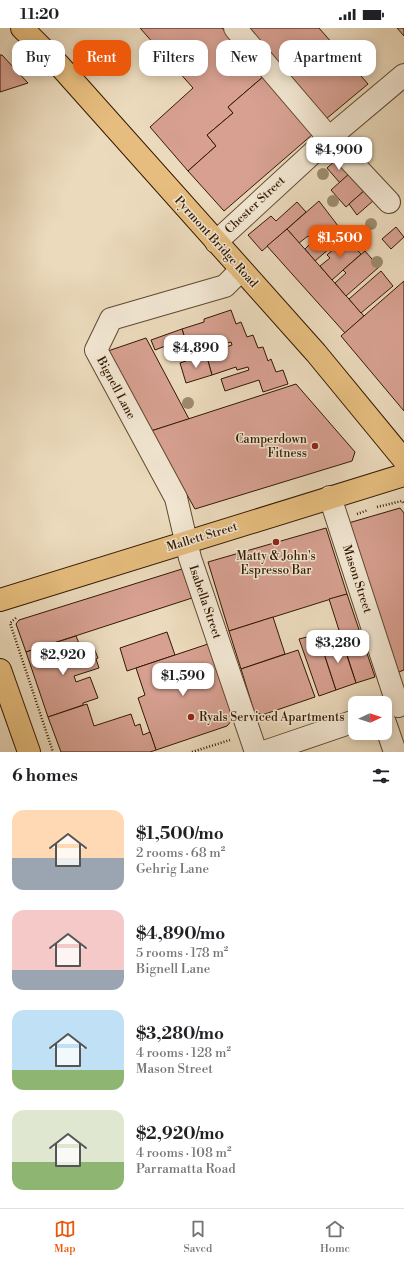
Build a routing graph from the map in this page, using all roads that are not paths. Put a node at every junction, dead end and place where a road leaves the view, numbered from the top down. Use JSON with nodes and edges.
{"nodes":[{"id":1,"x":22,"y":28,"type":"edge"},
{"id":2,"x":234,"y":28,"type":"edge"},
{"id":3,"x":404,"y":75,"type":"edge"},
{"id":4,"x":329,"y":138,"type":"junction"},
{"id":5,"x":389,"y":202,"type":"dead end"},
{"id":6,"x":216,"y":242,"type":"junction"},
{"id":7,"x":242,"y":270,"type":"junction"},
{"id":8,"x":404,"y":460,"type":"edge"},
{"id":9,"x":404,"y":475,"type":"edge"},
{"id":10,"x":330,"y":498,"type":"junction"},
{"id":11,"x":186,"y":542,"type":"junction"},
{"id":12,"x":0,"y":600,"type":"edge"},
{"id":13,"x":0,"y":670,"type":"edge"},
{"id":14,"x":396,"y":707,"type":"edge"},
{"id":15,"x":348,"y":723,"type":"edge"},
{"id":16,"x":390,"y":740,"type":"edge"},
{"id":17,"x":253,"y":743,"type":"edge"},
{"id":18,"x":29,"y":752,"type":"edge"},
{"id":19,"x":264,"y":752,"type":"edge"},
{"id":20,"x":394,"y":752,"type":"edge"}],
"edges":[{"from":1,"to":6,"type":"main road","name":"Pyrmont Bridge Road"},
{"from":2,"to":4,"type":"street"},
{"from":3,"to":4,"type":"street","name":"Chester Street"},
{"from":4,"to":5,"type":"street"},
{"from":4,"to":6,"type":"street","name":"Chester Street"},
{"from":6,"to":7,"type":"main road","name":"Pyrmont Bridge Road"},
{"from":7,"to":8,"type":"main road","name":"Pyrmont Bridge Road"},
{"from":7,"to":11,"type":"street","name":"Bignell Lane"},
{"from":9,"to":10,"type":"main road","name":"Mallett Street"},
{"from":10,"to":11,"type":"main road","name":"Mallett Street"},
{"from":10,"to":14,"type":"street","name":"Mason Street"},
{"from":11,"to":12,"type":"main road","name":"Mallett Street"},
{"from":11,"to":17,"type":"street","name":"Isabella Street"},
{"from":13,"to":18,"type":"main road"},
{"from":15,"to":19,"type":"street"},
{"from":16,"to":20,"type":"street"}]}
